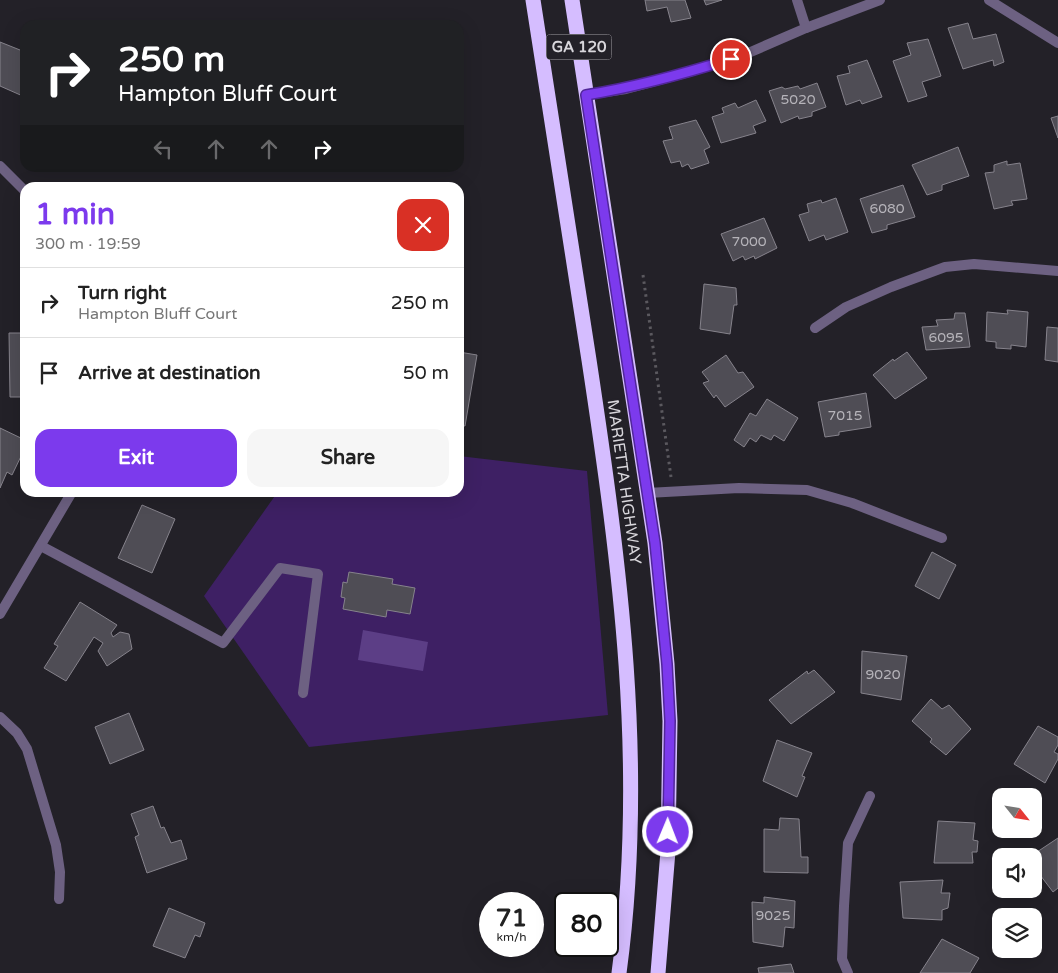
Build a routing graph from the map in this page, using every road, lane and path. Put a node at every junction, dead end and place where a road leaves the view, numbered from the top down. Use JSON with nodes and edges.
{"nodes":[{"id":1,"x":533,"y":0,"type":"edge"},
{"id":2,"x":572,"y":0,"type":"edge"},
{"id":3,"x":797,"y":0,"type":"edge"},
{"id":4,"x":880,"y":0,"type":"edge"},
{"id":5,"x":989,"y":0,"type":"edge"},
{"id":6,"x":806,"y":28,"type":"junction"},
{"id":7,"x":1058,"y":42,"type":"edge"},
{"id":8,"x":586,"y":95,"type":"junction"},
{"id":9,"x":0,"y":166,"type":"edge"},
{"id":10,"x":20,"y":186,"type":"edge"},
{"id":11,"x":1058,"y":271,"type":"edge"},
{"id":12,"x":643,"y":275,"type":"dead end"},
{"id":13,"x":815,"y":328,"type":"dead end"},
{"id":14,"x":673,"y":492,"type":"junction"},
{"id":15,"x":647,"y":493,"type":"junction"},
{"id":16,"x":69,"y":497,"type":"edge"},
{"id":17,"x":942,"y":538,"type":"dead end"},
{"id":18,"x":40,"y":546,"type":"junction"},
{"id":19,"x":0,"y":614,"type":"edge"},
{"id":20,"x":303,"y":693,"type":"dead end"},
{"id":21,"x":0,"y":717,"type":"edge"},
{"id":22,"x":870,"y":796,"type":"dead end"},
{"id":23,"x":59,"y":899,"type":"dead end"},
{"id":24,"x":619,"y":973,"type":"edge"},
{"id":25,"x":658,"y":973,"type":"edge"},
{"id":26,"x":848,"y":973,"type":"edge"}],
"edges":[{"from":1,"to":24,"type":"highway","name":"MARIETTA HIGHWAY","number":"GA 120"},
{"from":2,"to":8,"type":"highway","name":"MARIETTA HIGHWAY","number":"GA 120"},
{"from":3,"to":6,"type":"street"},
{"from":4,"to":6,"type":"street"},
{"from":5,"to":7,"type":"street"},
{"from":6,"to":8,"type":"street"},
{"from":8,"to":15,"type":"highway","name":"MARIETTA HIGHWAY","number":"GA 120"},
{"from":9,"to":10,"type":"street"},
{"from":11,"to":13,"type":"street"},
{"from":12,"to":14,"type":"path"},
{"from":14,"to":15,"type":"street"},
{"from":14,"to":17,"type":"street"},
{"from":15,"to":25,"type":"highway","name":"MARIETTA HIGHWAY","number":"GA 120"},
{"from":16,"to":18,"type":"street"},
{"from":18,"to":19,"type":"street"},
{"from":18,"to":20,"type":"street"},
{"from":21,"to":23,"type":"street"},
{"from":22,"to":26,"type":"street"}]}
